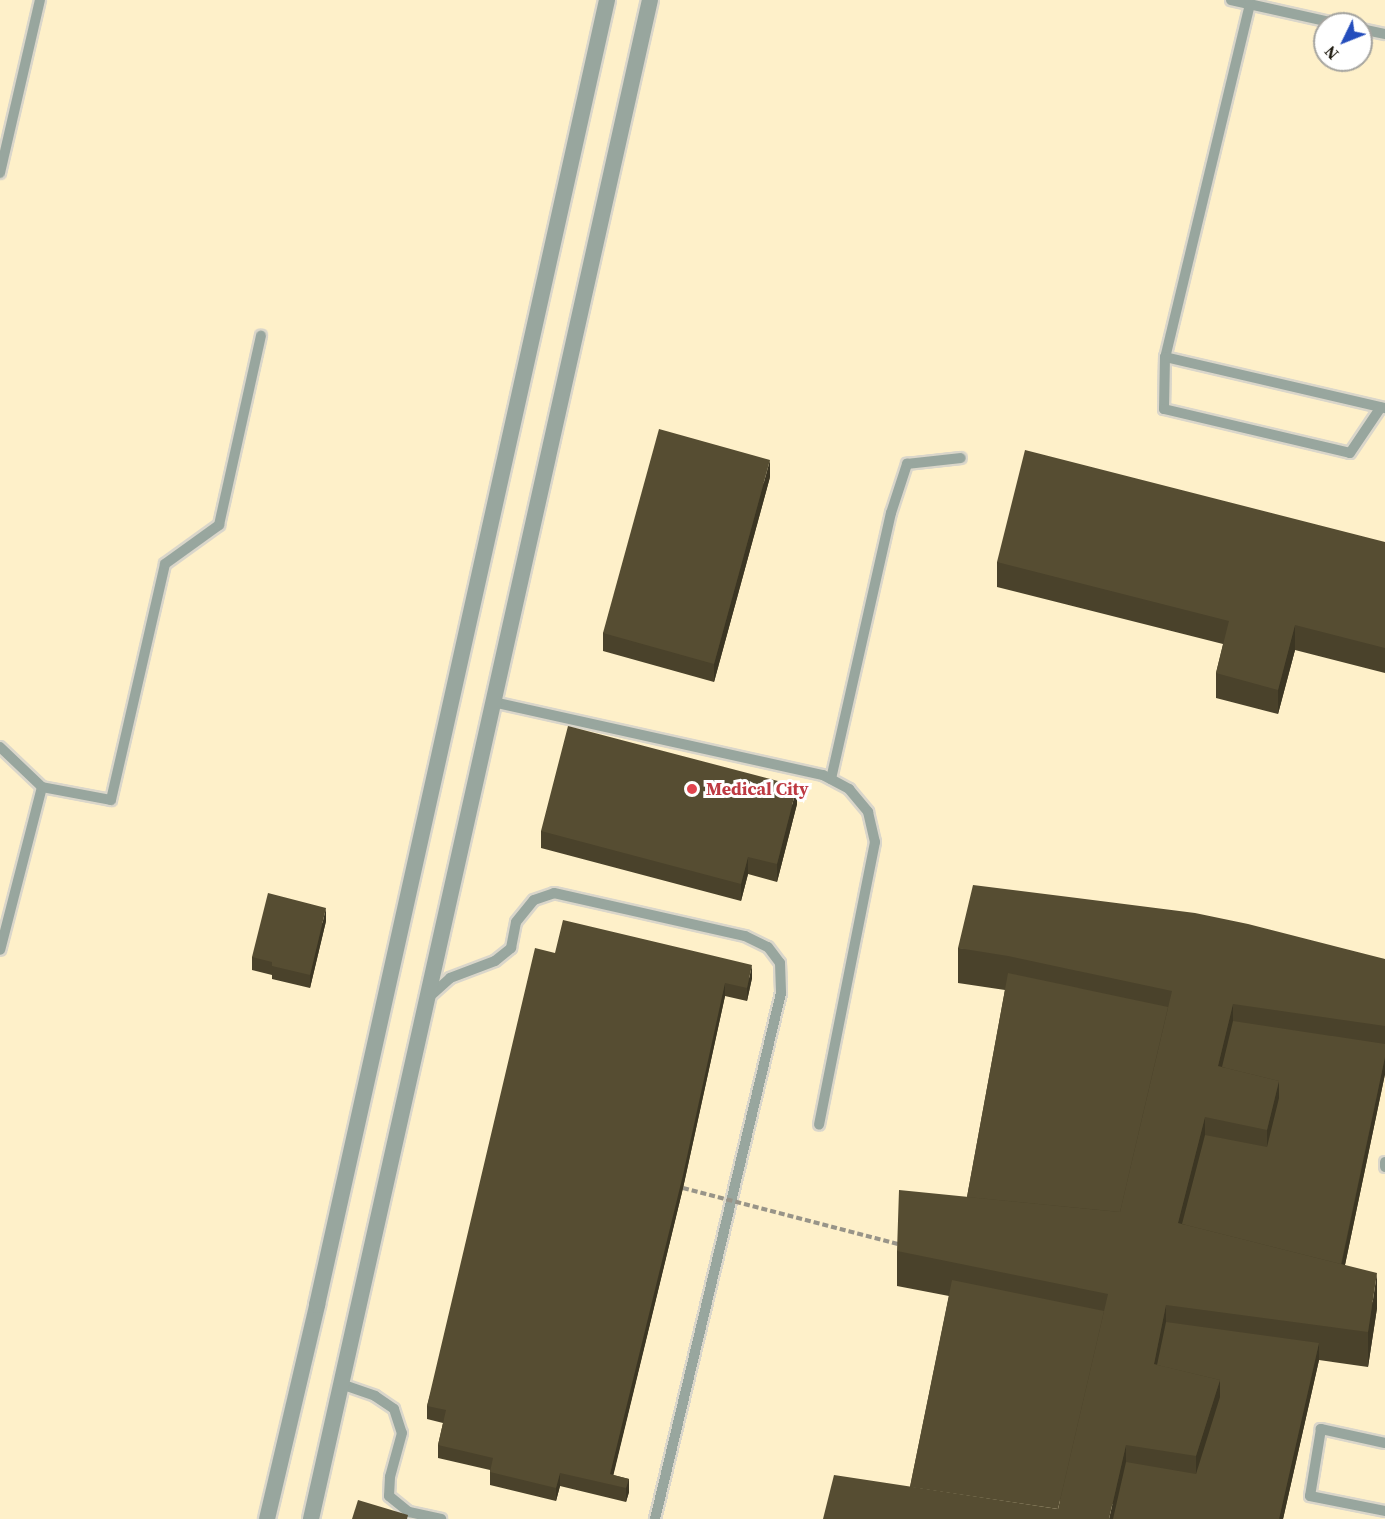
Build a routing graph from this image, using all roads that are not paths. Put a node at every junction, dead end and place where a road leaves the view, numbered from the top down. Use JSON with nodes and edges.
{"nodes":[{"id":1,"x":40,"y":0,"type":"edge"},
{"id":2,"x":607,"y":0,"type":"edge"},
{"id":3,"x":650,"y":0,"type":"edge"},
{"id":4,"x":1231,"y":0,"type":"edge"},
{"id":5,"x":1250,"y":4,"type":"junction"},
{"id":6,"x":1313,"y":18,"type":"edge"},
{"id":7,"x":0,"y":173,"type":"edge"},
{"id":8,"x":261,"y":336,"type":"dead end"},
{"id":9,"x":1165,"y":357,"type":"junction"},
{"id":10,"x":1383,"y":408,"type":"edge"},
{"id":11,"x":961,"y":458,"type":"dead end"},
{"id":12,"x":493,"y":702,"type":"junction"},
{"id":13,"x":0,"y":747,"type":"edge"},
{"id":14,"x":831,"y":779,"type":"junction"},
{"id":15,"x":42,"y":787,"type":"junction"},
{"id":16,"x":0,"y":950,"type":"edge"},
{"id":17,"x":427,"y":998,"type":"junction"},
{"id":18,"x":819,"y":1125,"type":"dead end"},
{"id":19,"x":1385,"y":1162,"type":"edge"},
{"id":20,"x":1385,"y":1167,"type":"edge"},
{"id":21,"x":341,"y":1384,"type":"junction"},
{"id":22,"x":1385,"y":1443,"type":"edge"},
{"id":23,"x":1385,"y":1511,"type":"edge"},
{"id":24,"x":267,"y":1519,"type":"edge"},
{"id":25,"x":311,"y":1519,"type":"edge"},
{"id":26,"x":441,"y":1519,"type":"edge"},
{"id":27,"x":655,"y":1519,"type":"edge"}],
"edges":[{"from":1,"to":7,"type":"lane"},
{"from":2,"to":24,"type":"street"},
{"from":3,"to":12,"type":"street"},
{"from":4,"to":5,"type":"lane"},
{"from":5,"to":6,"type":"lane"},
{"from":5,"to":9,"type":"lane"},
{"from":8,"to":15,"type":"lane"},
{"from":9,"to":10,"type":"lane"},
{"from":9,"to":10,"type":"lane"},
{"from":11,"to":14,"type":"lane"},
{"from":12,"to":14,"type":"lane"},
{"from":12,"to":17,"type":"street"},
{"from":13,"to":15,"type":"lane"},
{"from":14,"to":18,"type":"lane"},
{"from":15,"to":16,"type":"lane"},
{"from":17,"to":21,"type":"street"},
{"from":17,"to":27,"type":"lane"},
{"from":19,"to":20,"type":"lane"},
{"from":21,"to":25,"type":"street"},
{"from":21,"to":26,"type":"lane"},
{"from":22,"to":23,"type":"lane"}]}
